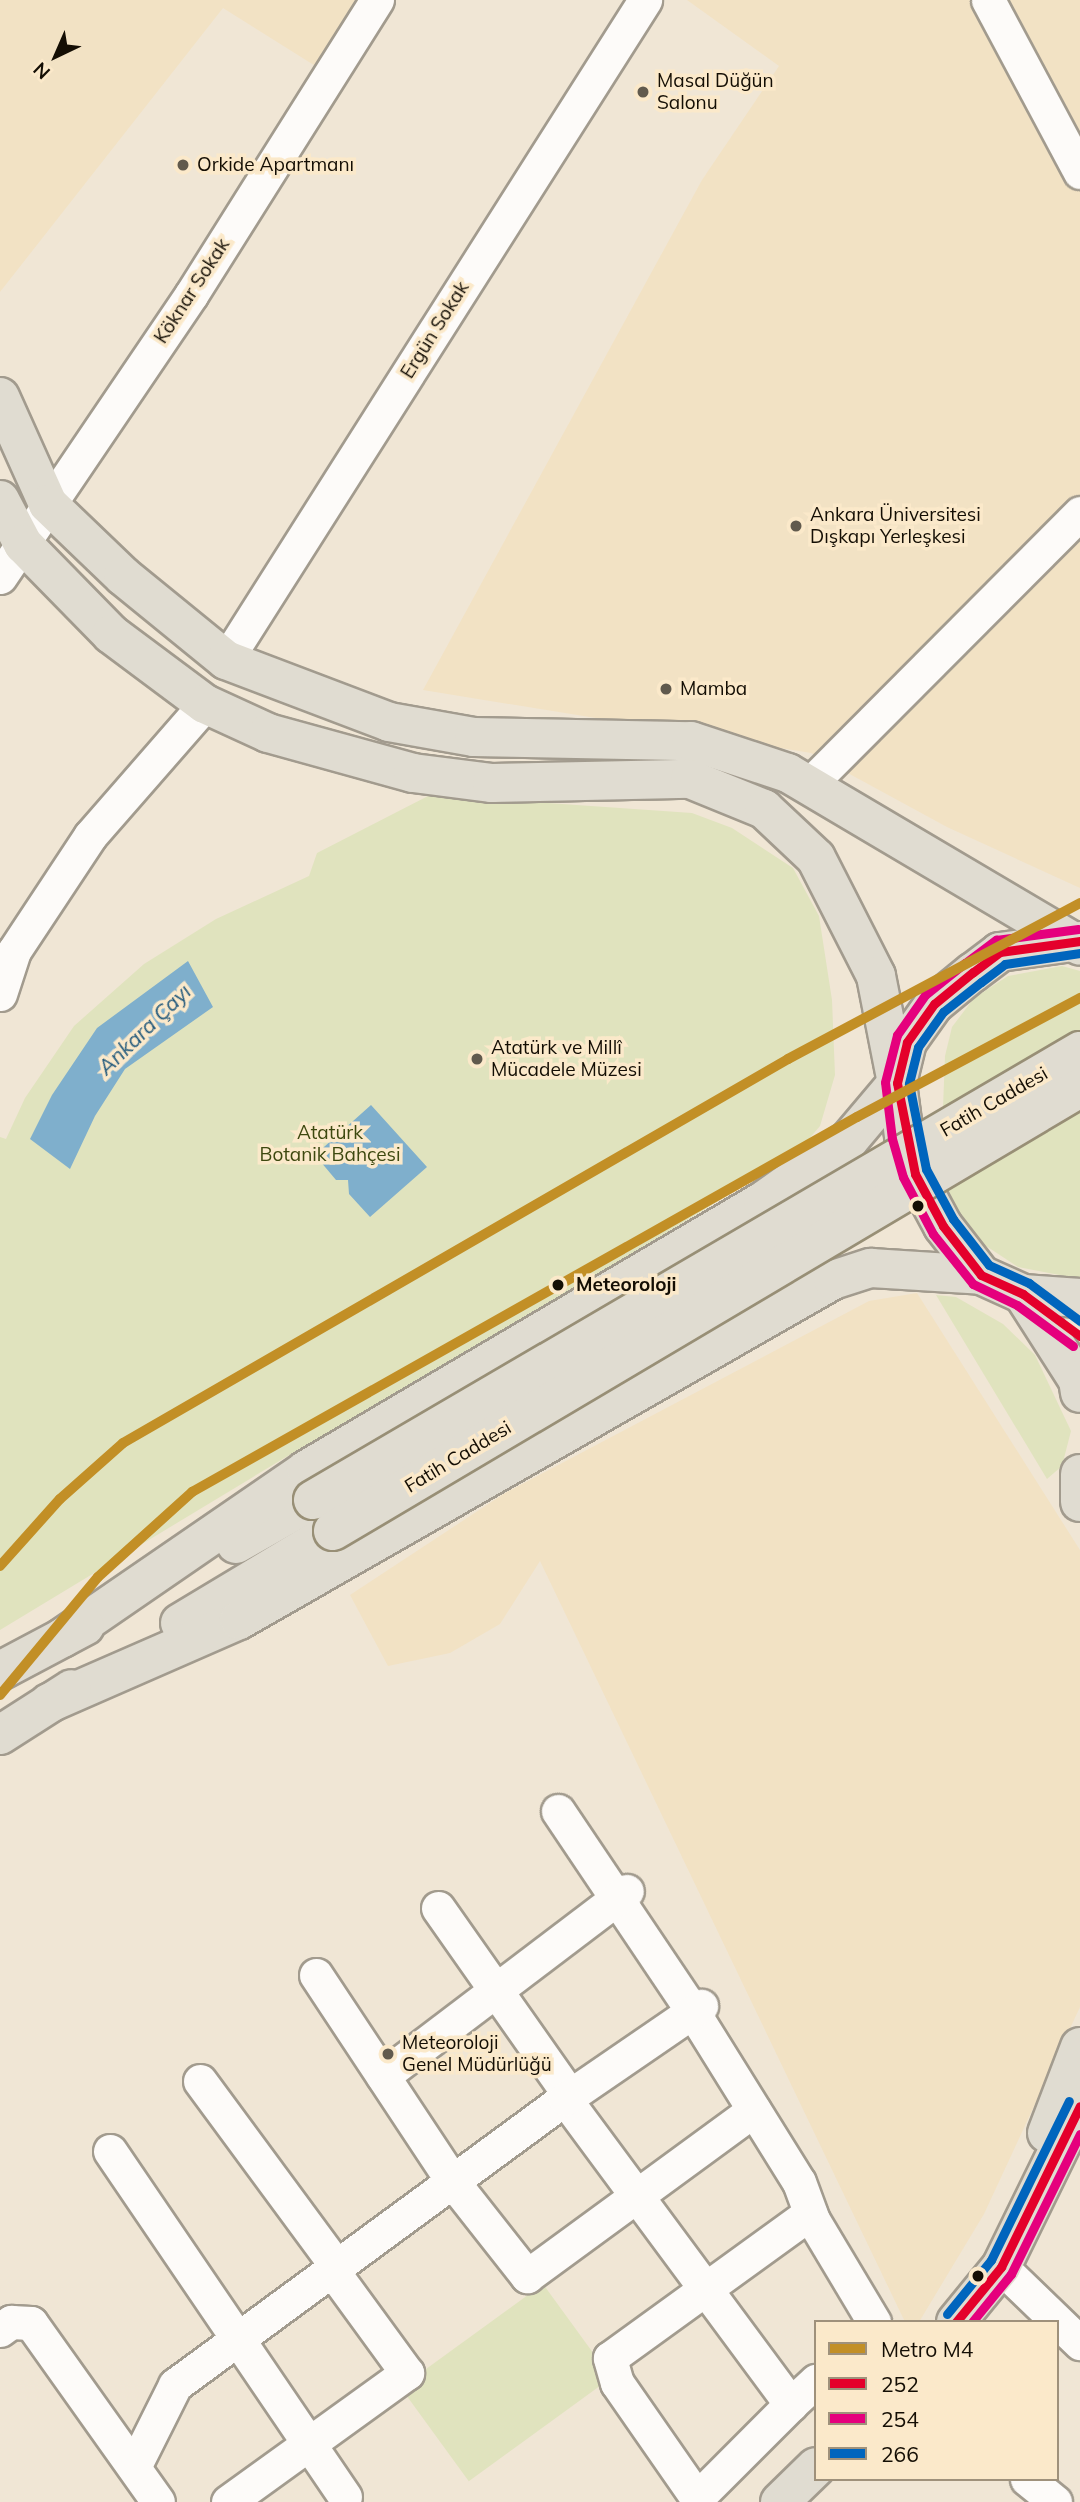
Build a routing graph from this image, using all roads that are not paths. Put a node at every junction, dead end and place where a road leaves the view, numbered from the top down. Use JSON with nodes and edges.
{"nodes":[{"id":1,"x":377,"y":0,"type":"edge"},
{"id":2,"x":645,"y":0,"type":"edge"},
{"id":3,"x":988,"y":0,"type":"edge"},
{"id":4,"x":1080,"y":172,"type":"edge"},
{"id":5,"x":0,"y":397,"type":"edge"},
{"id":6,"x":0,"y":500,"type":"edge"},
{"id":7,"x":48,"y":504,"type":"junction"},
{"id":8,"x":1080,"y":513,"type":"edge"},
{"id":9,"x":7,"y":563,"type":"edge"},
{"id":10,"x":226,"y":660,"type":"junction"},
{"id":11,"x":205,"y":704,"type":"junction"},
{"id":12,"x":811,"y":783,"type":"junction"},
{"id":13,"x":1078,"y":943,"type":"edge"},
{"id":14,"x":0,"y":995,"type":"edge"},
{"id":15,"x":1080,"y":1051,"type":"edge"},
{"id":16,"x":897,"y":1083,"type":"junction"},
{"id":17,"x":1080,"y":1088,"type":"edge"},
{"id":18,"x":981,"y":1275,"type":"junction"},
{"id":19,"x":1023,"y":1294,"type":"junction"},
{"id":20,"x":1080,"y":1298,"type":"edge"},
{"id":21,"x":1080,"y":1336,"type":"edge"},
{"id":22,"x":1080,"y":1393,"type":"edge"},
{"id":23,"x":1080,"y":1474,"type":"edge"},
{"id":24,"x":1080,"y":1502,"type":"edge"},
{"id":25,"x":323,"y":1516,"type":"junction"},
{"id":26,"x":62,"y":1638,"type":"junction"},
{"id":27,"x":0,"y":1671,"type":"edge"},
{"id":28,"x":49,"y":1703,"type":"junction"},
{"id":29,"x":0,"y":1735,"type":"edge"},
{"id":30,"x":558,"y":1811,"type":"dead end"},
{"id":31,"x":622,"y":1895,"type":"junction"},
{"id":32,"x":438,"y":1908,"type":"dead end"},
{"id":33,"x":316,"y":1975,"type":"dead end"},
{"id":34,"x":494,"y":1989,"type":"junction"},
{"id":35,"x":697,"y":2009,"type":"junction"},
{"id":36,"x":1080,"y":2047,"type":"edge"},
{"id":37,"x":383,"y":2076,"type":"junction"},
{"id":38,"x":200,"y":2081,"type":"dead end"},
{"id":39,"x":568,"y":2098,"type":"junction"},
{"id":40,"x":1080,"y":2106,"type":"edge"},
{"id":41,"x":754,"y":2110,"type":"junction"},
{"id":42,"x":110,"y":2151,"type":"dead end"},
{"id":43,"x":453,"y":2182,"type":"junction"},
{"id":44,"x":637,"y":2196,"type":"junction"},
{"id":45,"x":810,"y":2213,"type":"junction"},
{"id":46,"x":1001,"y":2267,"type":"junction"},
{"id":47,"x":334,"y":2268,"type":"junction"},
{"id":48,"x":706,"y":2290,"type":"junction"},
{"id":49,"x":873,"y":2320,"type":"edge"},
{"id":50,"x":958,"y":2320,"type":"edge"},
{"id":51,"x":1056,"y":2320,"type":"edge"},
{"id":52,"x":1059,"y":2323,"type":"edge"},
{"id":53,"x":0,"y":2330,"type":"edge"},
{"id":54,"x":240,"y":2337,"type":"junction"},
{"id":55,"x":1080,"y":2343,"type":"edge"},
{"id":56,"x":814,"y":2383,"type":"edge"},
{"id":57,"x":790,"y":2404,"type":"junction"},
{"id":58,"x":309,"y":2442,"type":"junction"},
{"id":59,"x":134,"y":2467,"type":"junction"},
{"id":60,"x":814,"y":2470,"type":"edge"},
{"id":61,"x":1029,"y":2481,"type":"edge"},
{"id":62,"x":345,"y":2497,"type":"dead end"},
{"id":63,"x":158,"y":2502,"type":"edge"},
{"id":64,"x":228,"y":2502,"type":"edge"},
{"id":65,"x":780,"y":2502,"type":"edge"},
{"id":66,"x":1055,"y":2502,"type":"edge"}],
"edges":[{"from":1,"to":7,"type":"street","name":"Köknar Sokak"},
{"from":2,"to":10,"type":"street","name":"Ergün Sokak"},
{"from":3,"to":4,"type":"street"},
{"from":5,"to":7,"type":"main road"},
{"from":6,"to":9,"type":"main road"},
{"from":7,"to":9,"type":"street","name":"Köknar Sokak"},
{"from":7,"to":10,"type":"main road"},
{"from":8,"to":12,"type":"street"},
{"from":9,"to":11,"type":"main road"},
{"from":10,"to":12,"type":"main road"},
{"from":11,"to":14,"type":"street"},
{"from":11,"to":16,"type":"main road"},
{"from":12,"to":13,"type":"main road"},
{"from":13,"to":16,"type":"main road"},
{"from":15,"to":25,"type":"main road","name":"Fatih Caddesi","bridge":true},
{"from":16,"to":18,"type":"main road"},
{"from":16,"to":26,"type":"main road"},
{"from":17,"to":25,"type":"main road","name":"Fatih Caddesi","bridge":true},
{"from":18,"to":19,"type":"main road"},
{"from":18,"to":28,"type":"main road"},
{"from":19,"to":20,"type":"main road"},
{"from":19,"to":21,"type":"main road"},
{"from":19,"to":22,"type":"main road"},
{"from":23,"to":24,"type":"main road"},
{"from":25,"to":26,"type":"main road","name":"Fatih Caddesi"},
{"from":25,"to":28,"type":"main road","name":"Fatih Caddesi"},
{"from":26,"to":27,"type":"main road","name":"Fatih Caddesi"},
{"from":28,"to":29,"type":"main road","name":"Fatih Caddesi"},
{"from":30,"to":31,"type":"street"},
{"from":31,"to":34,"type":"street"},
{"from":31,"to":35,"type":"street"},
{"from":32,"to":34,"type":"street"},
{"from":33,"to":37,"type":"street"},
{"from":34,"to":37,"type":"street"},
{"from":34,"to":39,"type":"street"},
{"from":35,"to":39,"type":"street"},
{"from":35,"to":41,"type":"street"},
{"from":36,"to":46,"type":"main road"},
{"from":37,"to":43,"type":"street"},
{"from":38,"to":47,"type":"street"},
{"from":39,"to":43,"type":"street"},
{"from":39,"to":44,"type":"street"},
{"from":40,"to":46,"type":"main road"},
{"from":41,"to":44,"type":"street"},
{"from":41,"to":45,"type":"street"},
{"from":42,"to":54,"type":"street"},
{"from":43,"to":44,"type":"street"},
{"from":43,"to":47,"type":"street"},
{"from":44,"to":48,"type":"street"},
{"from":45,"to":48,"type":"street"},
{"from":45,"to":49,"type":"street"},
{"from":46,"to":50,"type":"main road"},
{"from":46,"to":51,"type":"street"},
{"from":47,"to":54,"type":"street"},
{"from":47,"to":58,"type":"street"},
{"from":48,"to":57,"type":"street"},
{"from":48,"to":57,"type":"street"},
{"from":52,"to":55,"type":"street"},
{"from":53,"to":59,"type":"street"},
{"from":54,"to":58,"type":"street"},
{"from":54,"to":59,"type":"street"},
{"from":56,"to":57,"type":"street"},
{"from":58,"to":62,"type":"street"},
{"from":58,"to":64,"type":"street"},
{"from":59,"to":63,"type":"street"},
{"from":60,"to":65,"type":"main road"},
{"from":61,"to":66,"type":"street"}]}
